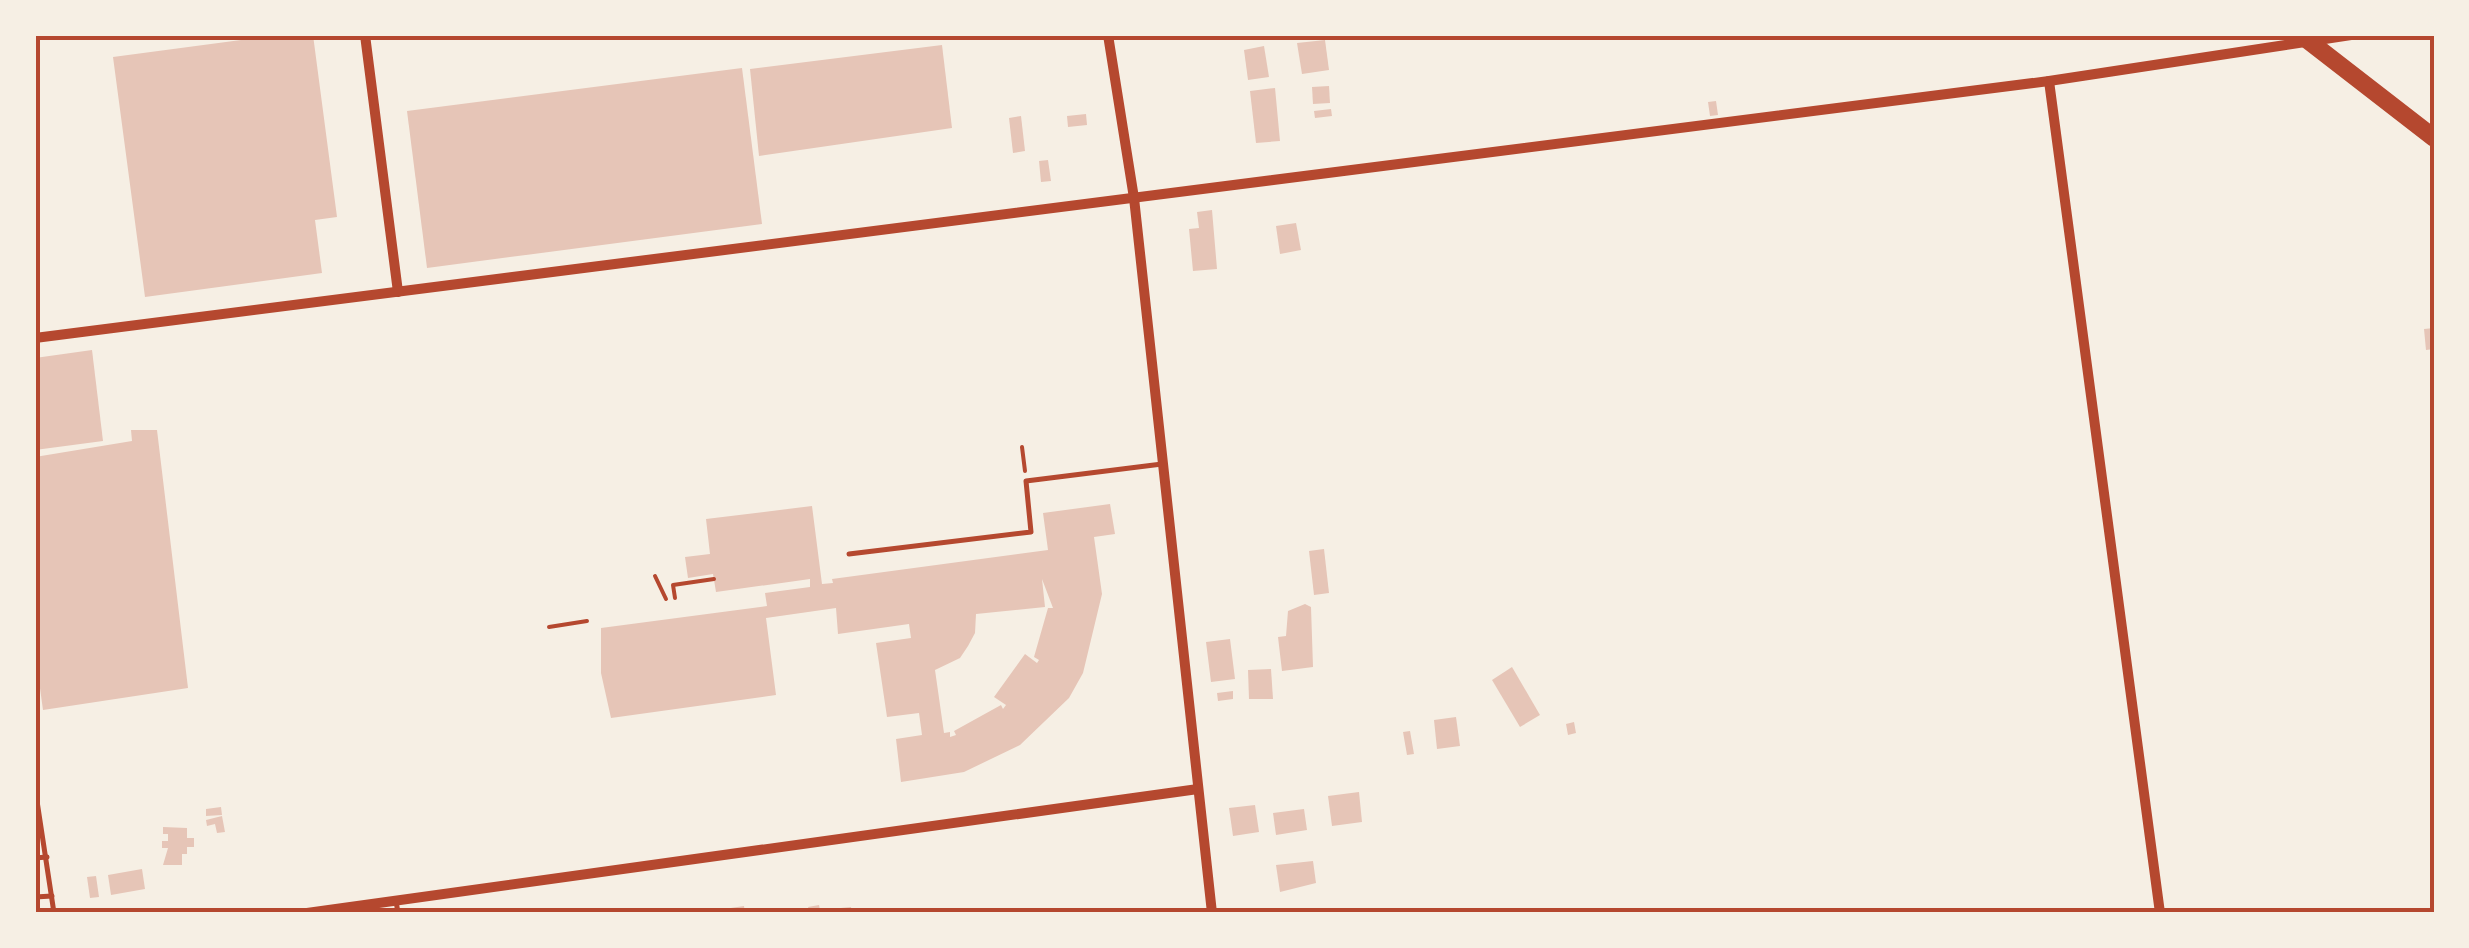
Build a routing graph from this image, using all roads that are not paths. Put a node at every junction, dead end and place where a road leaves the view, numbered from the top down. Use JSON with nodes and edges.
{"nodes":[{"id":1,"x":366,"y":35,"type":"edge"},
{"id":2,"x":1108,"y":35,"type":"edge"},
{"id":3,"x":2351,"y":35,"type":"edge"},
{"id":4,"x":2304,"y":38,"type":"edge"},
{"id":5,"x":2049,"y":81,"type":"junction"},
{"id":6,"x":2434,"y":138,"type":"edge"},
{"id":7,"x":1134,"y":198,"type":"junction"},
{"id":8,"x":398,"y":292,"type":"junction"},
{"id":9,"x":35,"y":338,"type":"edge"},
{"id":10,"x":1162,"y":464,"type":"junction"},
{"id":11,"x":849,"y":554,"type":"dead end"},
{"id":12,"x":35,"y":788,"type":"edge"},
{"id":13,"x":1198,"y":789,"type":"junction"},
{"id":14,"x":47,"y":856,"type":"junction"},
{"id":15,"x":35,"y":858,"type":"edge"},
{"id":16,"x":52,"y":896,"type":"junction"},
{"id":17,"x":35,"y":897,"type":"edge"},
{"id":18,"x":397,"y":907,"type":"edge"},
{"id":19,"x":54,"y":913,"type":"edge"},
{"id":20,"x":307,"y":913,"type":"edge"},
{"id":21,"x":1212,"y":913,"type":"edge"},
{"id":22,"x":2160,"y":913,"type":"edge"}],
"edges":[{"from":1,"to":8,"type":"street"},
{"from":2,"to":7,"type":"street"},
{"from":3,"to":4,"type":"street"},
{"from":4,"to":5,"type":"street"},
{"from":4,"to":6,"type":"main road"},
{"from":5,"to":7,"type":"street"},
{"from":5,"to":22,"type":"street"},
{"from":7,"to":8,"type":"street"},
{"from":7,"to":10,"type":"street"},
{"from":8,"to":9,"type":"street"},
{"from":10,"to":11,"type":"lane"},
{"from":10,"to":13,"type":"street"},
{"from":12,"to":14,"type":"lane"},
{"from":13,"to":18,"type":"street"},
{"from":13,"to":21,"type":"street"},
{"from":14,"to":15,"type":"lane"},
{"from":14,"to":16,"type":"lane"},
{"from":16,"to":17,"type":"lane"},
{"from":16,"to":19,"type":"lane"},
{"from":18,"to":20,"type":"street"}]}
